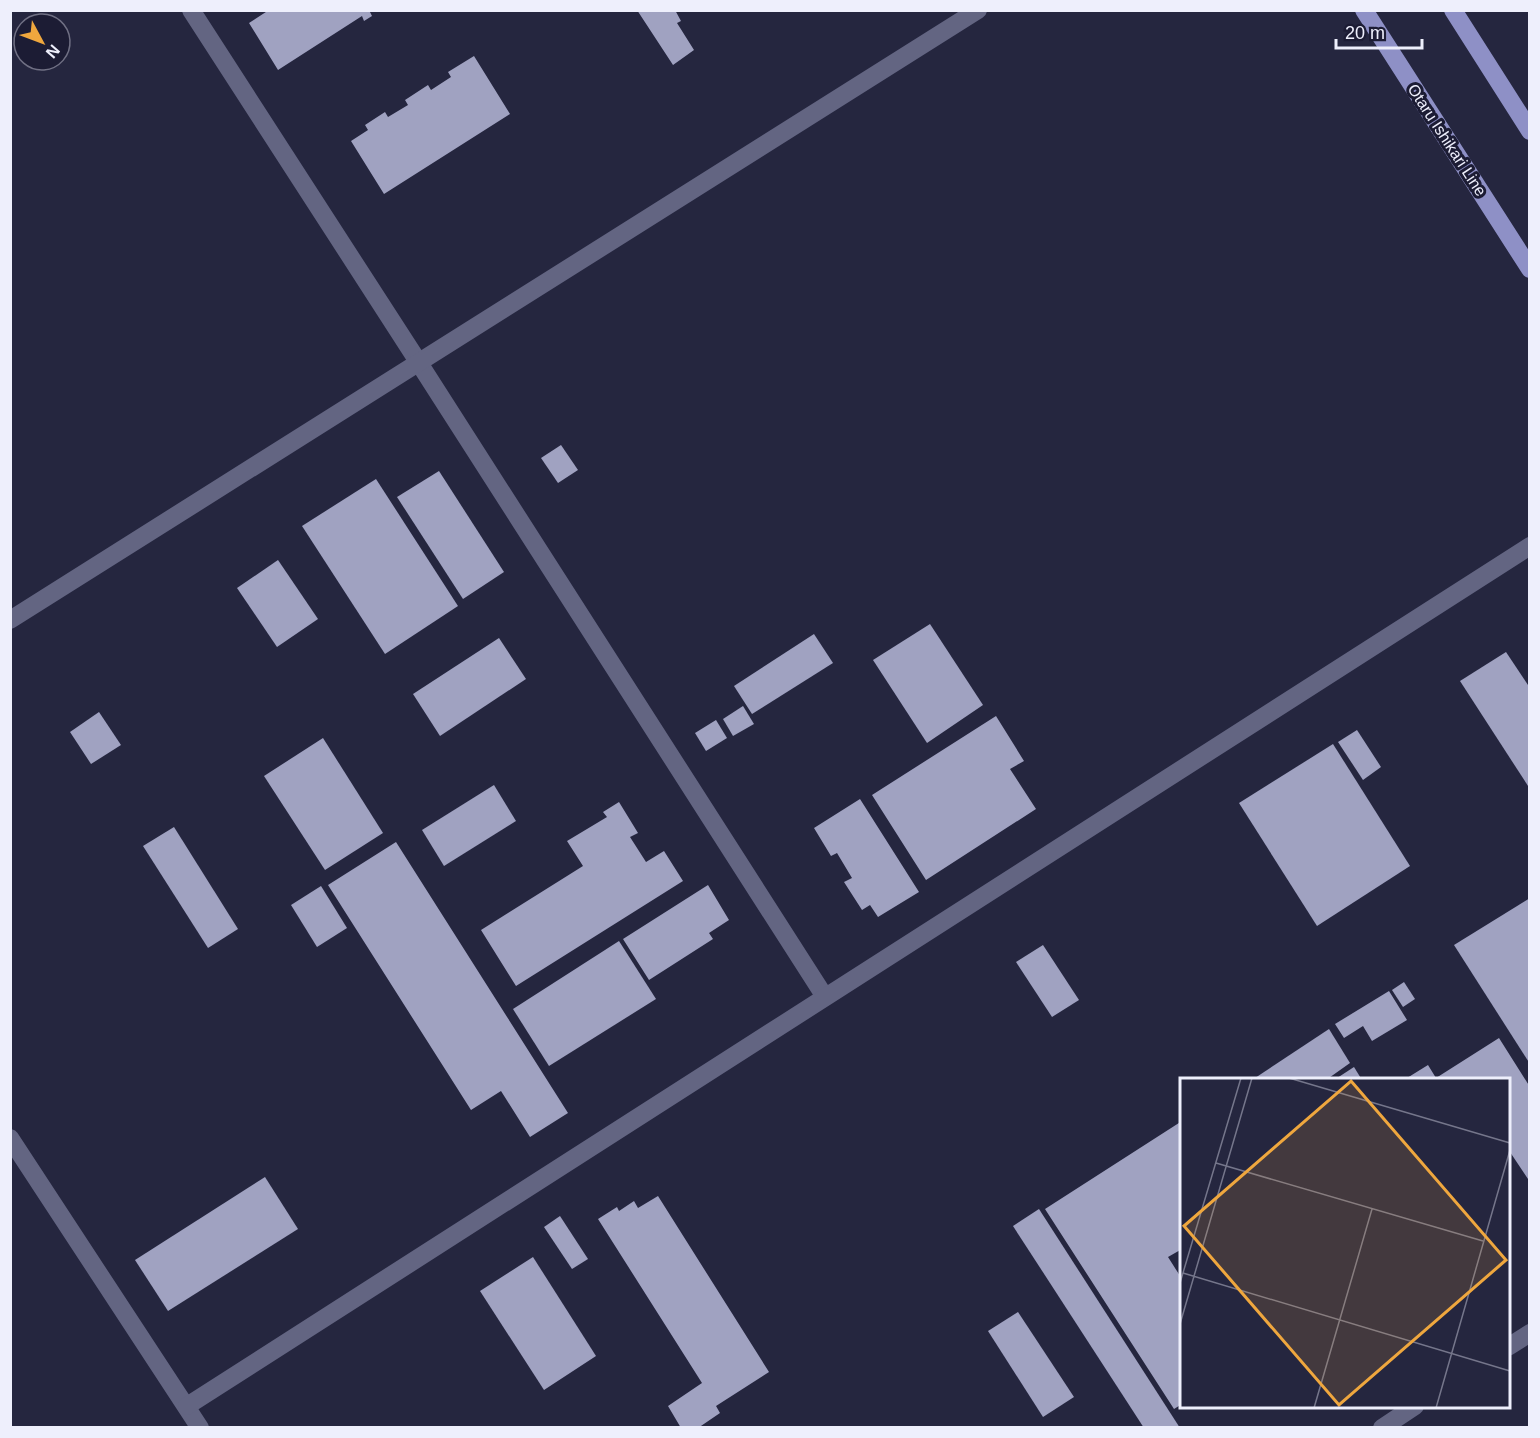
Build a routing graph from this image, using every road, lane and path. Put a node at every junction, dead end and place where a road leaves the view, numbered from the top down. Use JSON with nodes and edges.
{"nodes":[{"id":1,"x":191,"y":10,"type":"edge"},
{"id":2,"x":978,"y":10,"type":"edge"},
{"id":3,"x":1364,"y":10,"type":"edge"},
{"id":4,"x":1453,"y":10,"type":"edge"},
{"id":5,"x":1530,"y":131,"type":"edge"},
{"id":6,"x":1530,"y":268,"type":"edge"},
{"id":7,"x":419,"y":363,"type":"junction"},
{"id":8,"x":1530,"y":546,"type":"edge"},
{"id":9,"x":10,"y":620,"type":"edge"},
{"id":10,"x":825,"y":997,"type":"junction"},
{"id":11,"x":10,"y":1138,"type":"edge"},
{"id":12,"x":1530,"y":1334,"type":"edge"},
{"id":13,"x":1510,"y":1346,"type":"edge"},
{"id":14,"x":187,"y":1406,"type":"junction"},
{"id":15,"x":1413,"y":1408,"type":"edge"},
{"id":16,"x":201,"y":1428,"type":"edge"},
{"id":17,"x":1382,"y":1428,"type":"edge"}],
"edges":[{"from":1,"to":7,"type":"street"},
{"from":2,"to":7,"type":"street"},
{"from":3,"to":6,"type":"main road","name":"Otaru Ishikari Line"},
{"from":4,"to":5,"type":"main road"},
{"from":7,"to":9,"type":"street"},
{"from":7,"to":10,"type":"street"},
{"from":8,"to":10,"type":"street"},
{"from":10,"to":14,"type":"street"},
{"from":11,"to":14,"type":"street"},
{"from":12,"to":13,"type":"street"},
{"from":14,"to":16,"type":"street"},
{"from":15,"to":17,"type":"street"}]}
